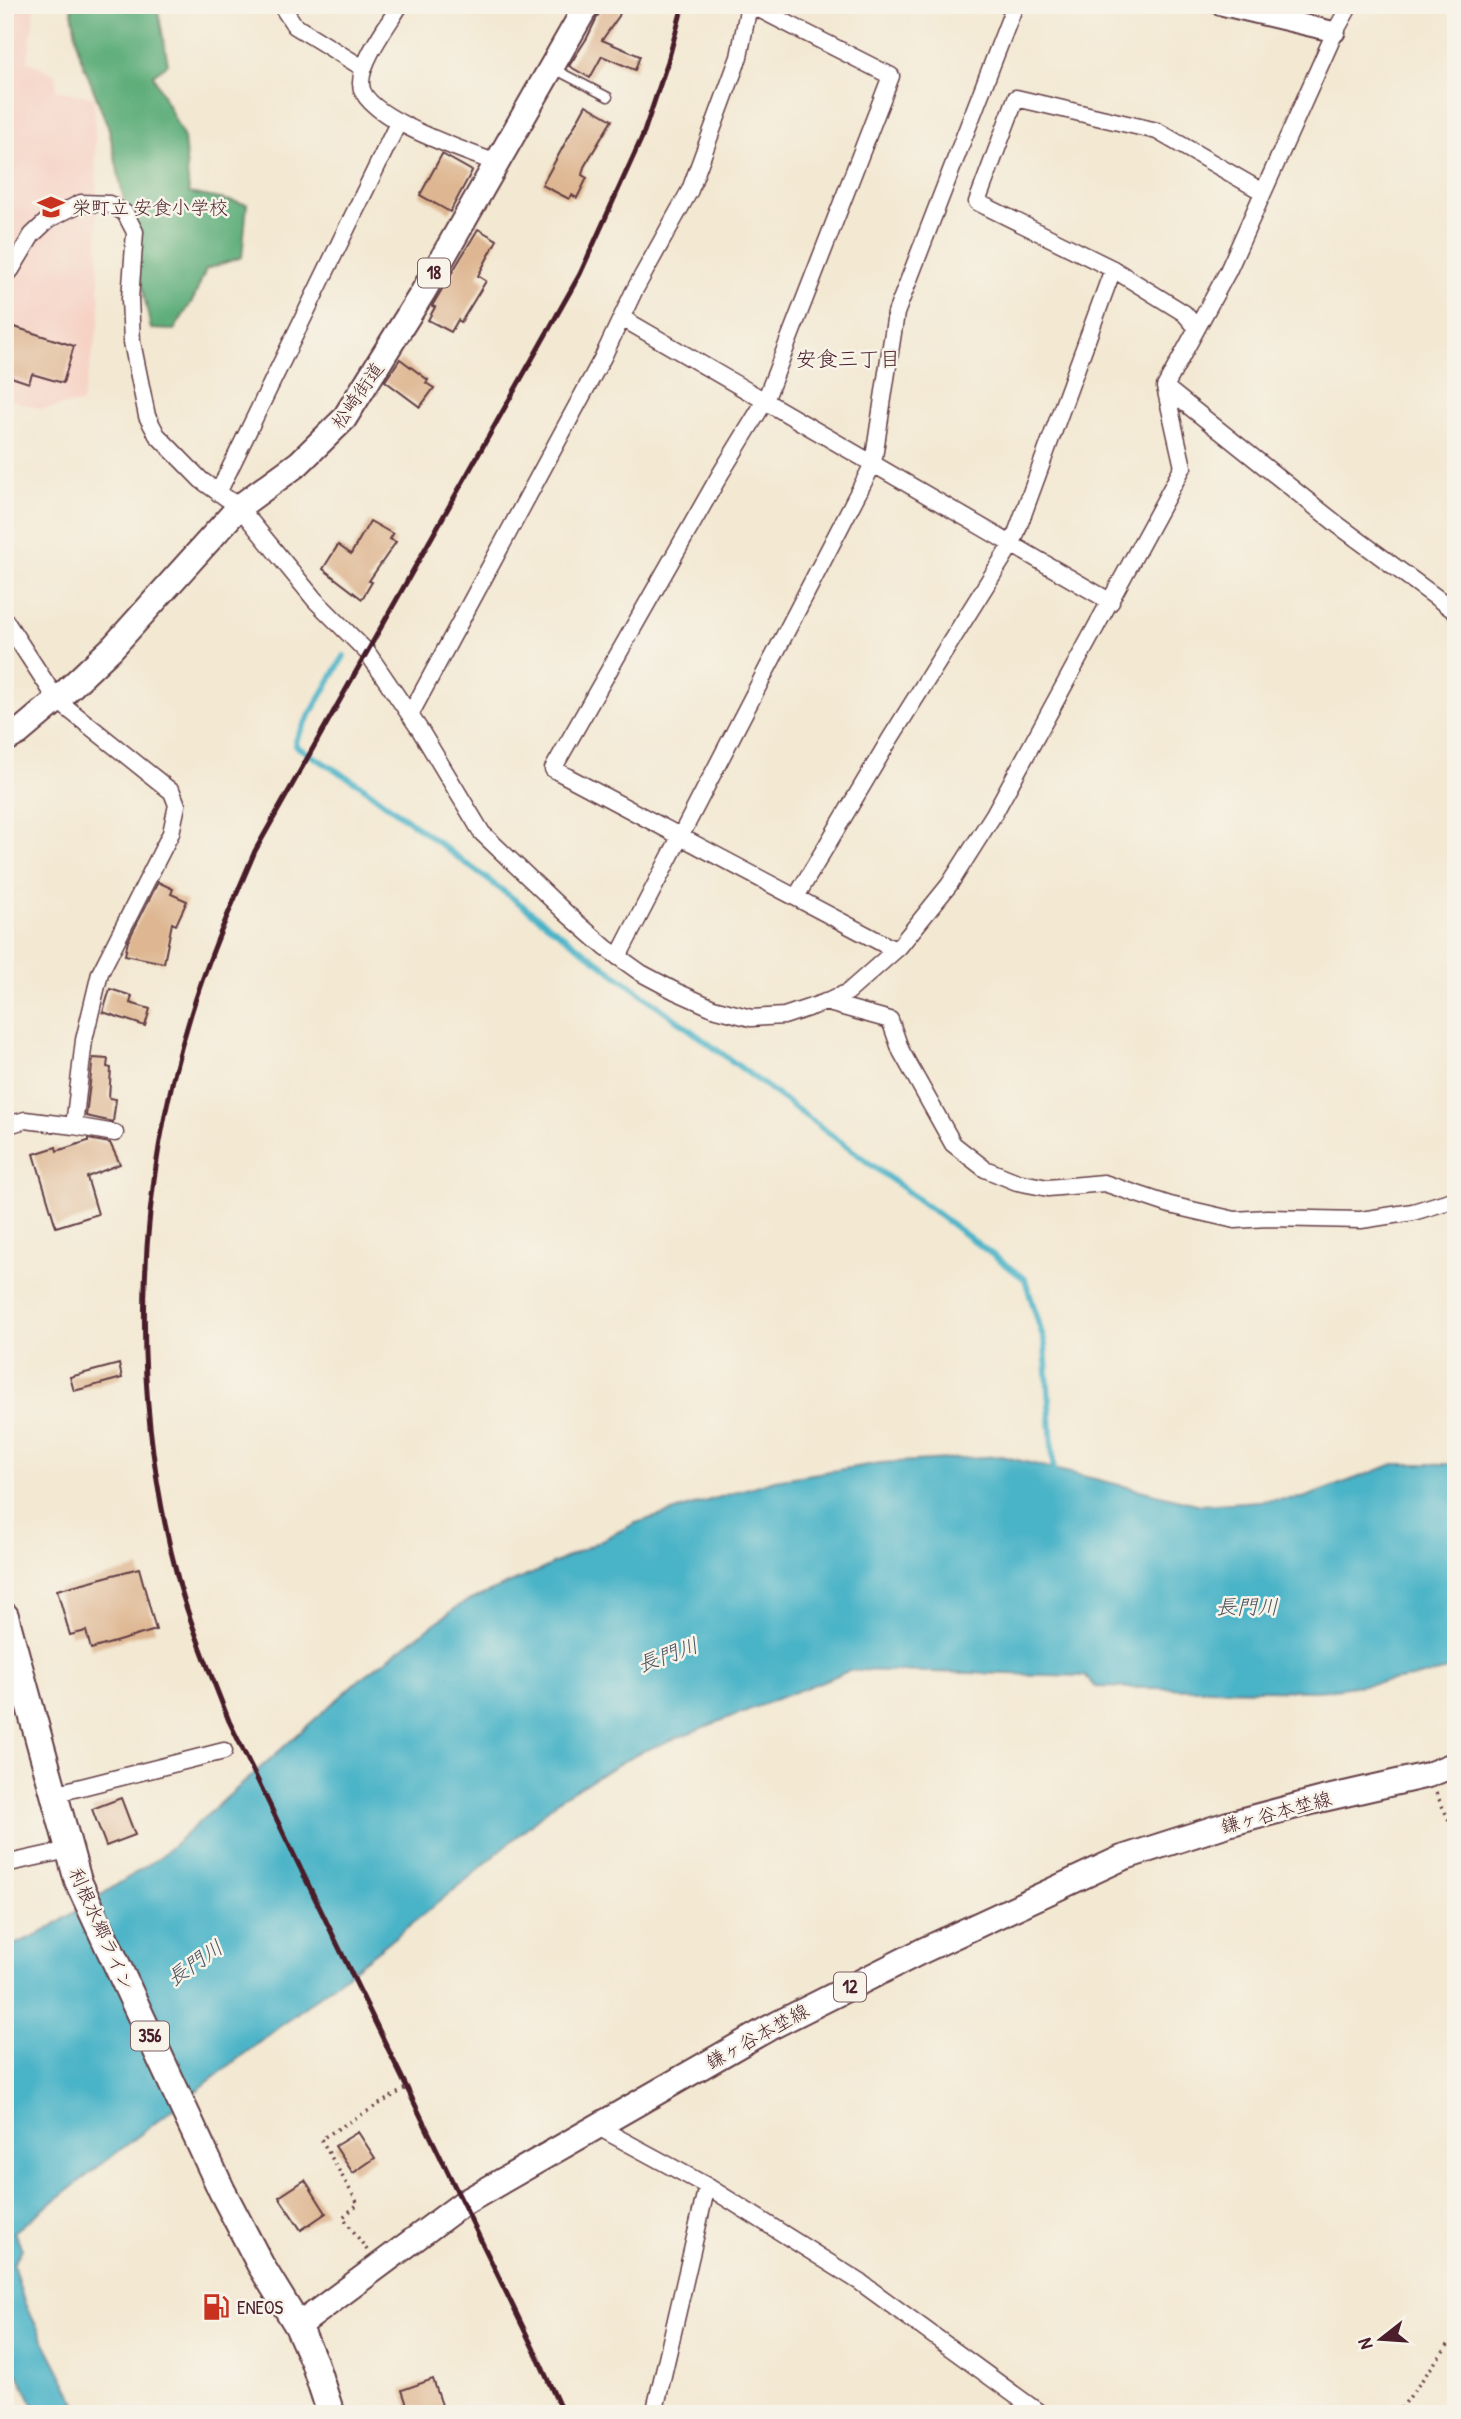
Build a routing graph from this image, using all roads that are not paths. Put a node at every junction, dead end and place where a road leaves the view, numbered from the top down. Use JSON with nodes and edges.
{"nodes":[{"id":1,"x":281,"y":5,"type":"edge"},
{"id":2,"x":400,"y":5,"type":"edge"},
{"id":3,"x":587,"y":5,"type":"edge"},
{"id":4,"x":750,"y":5,"type":"edge"},
{"id":5,"x":1015,"y":5,"type":"edge"},
{"id":6,"x":1221,"y":5,"type":"edge"},
{"id":7,"x":1350,"y":5,"type":"edge"},
{"id":8,"x":1335,"y":32,"type":"junction"},
{"id":9,"x":552,"y":67,"type":"junction"},
{"id":10,"x":363,"y":68,"type":"junction"},
{"id":11,"x":608,"y":97,"type":"dead end"},
{"id":12,"x":398,"y":123,"type":"junction"},
{"id":13,"x":496,"y":163,"type":"junction"},
{"id":14,"x":1263,"y":192,"type":"junction"},
{"id":15,"x":1113,"y":269,"type":"junction"},
{"id":16,"x":11,"y":270,"type":"dead end"},
{"id":17,"x":622,"y":318,"type":"junction"},
{"id":18,"x":1197,"y":328,"type":"junction"},
{"id":19,"x":1165,"y":387,"type":"junction"},
{"id":20,"x":765,"y":401,"type":"junction"},
{"id":21,"x":873,"y":464,"type":"junction"},
{"id":22,"x":218,"y":493,"type":"junction"},
{"id":23,"x":239,"y":507,"type":"junction"},
{"id":24,"x":1011,"y":545,"type":"junction"},
{"id":25,"x":1111,"y":602,"type":"junction"},
{"id":26,"x":1456,"y":612,"type":"edge"},
{"id":27,"x":5,"y":620,"type":"edge"},
{"id":28,"x":57,"y":700,"type":"junction"},
{"id":29,"x":411,"y":715,"type":"junction"},
{"id":30,"x":5,"y":740,"type":"edge"},
{"id":31,"x":679,"y":835,"type":"junction"},
{"id":32,"x":796,"y":897,"type":"junction"},
{"id":33,"x":895,"y":950,"type":"junction"},
{"id":34,"x":618,"y":957,"type":"junction"},
{"id":35,"x":825,"y":1002,"type":"junction"},
{"id":36,"x":5,"y":1126,"type":"edge"},
{"id":37,"x":74,"y":1126,"type":"junction"},
{"id":38,"x":115,"y":1133,"type":"dead end"},
{"id":39,"x":1456,"y":1199,"type":"edge"},
{"id":40,"x":5,"y":1616,"type":"edge"},
{"id":41,"x":224,"y":1751,"type":"dead end"},
{"id":42,"x":1456,"y":1765,"type":"edge"},
{"id":43,"x":54,"y":1794,"type":"junction"},
{"id":44,"x":68,"y":1850,"type":"junction"},
{"id":45,"x":5,"y":1864,"type":"edge"},
{"id":46,"x":598,"y":2127,"type":"junction"},
{"id":47,"x":707,"y":2186,"type":"junction"},
{"id":48,"x":298,"y":2326,"type":"junction"},
{"id":49,"x":331,"y":2414,"type":"edge"},
{"id":50,"x":654,"y":2414,"type":"edge"},
{"id":51,"x":1041,"y":2414,"type":"edge"}],
"edges":[{"from":1,"to":10,"type":"street"},
{"from":2,"to":10,"type":"street"},
{"from":3,"to":9,"type":"main road","name":"松崎街道","number":"18"},
{"from":4,"to":17,"type":"street"},
{"from":4,"to":20,"type":"street"},
{"from":5,"to":21,"type":"street"},
{"from":6,"to":8,"type":"street"},
{"from":7,"to":8,"type":"street"},
{"from":8,"to":14,"type":"street"},
{"from":9,"to":11,"type":"lane"},
{"from":9,"to":13,"type":"main road","name":"松崎街道","number":"18"},
{"from":10,"to":12,"type":"street"},
{"from":12,"to":13,"type":"street"},
{"from":12,"to":22,"type":"street"},
{"from":13,"to":23,"type":"main road","name":"松崎街道","number":"18"},
{"from":14,"to":15,"type":"street"},
{"from":14,"to":18,"type":"street"},
{"from":15,"to":18,"type":"street"},
{"from":15,"to":24,"type":"street"},
{"from":16,"to":22,"type":"street"},
{"from":17,"to":20,"type":"street"},
{"from":17,"to":29,"type":"street"},
{"from":18,"to":19,"type":"street"},
{"from":19,"to":25,"type":"street"},
{"from":19,"to":26,"type":"street"},
{"from":20,"to":21,"type":"street"},
{"from":20,"to":31,"type":"street"},
{"from":21,"to":24,"type":"street"},
{"from":21,"to":31,"type":"street"},
{"from":22,"to":23,"type":"street"},
{"from":23,"to":28,"type":"main road","name":"松崎街道","number":"18"},
{"from":23,"to":29,"type":"street"},
{"from":24,"to":25,"type":"street"},
{"from":24,"to":32,"type":"street"},
{"from":25,"to":33,"type":"street"},
{"from":27,"to":28,"type":"street"},
{"from":28,"to":30,"type":"main road","name":"松崎街道","number":"18"},
{"from":28,"to":37,"type":"street"},
{"from":29,"to":34,"type":"street"},
{"from":31,"to":32,"type":"street"},
{"from":31,"to":34,"type":"street"},
{"from":32,"to":33,"type":"street"},
{"from":33,"to":35,"type":"street"},
{"from":34,"to":35,"type":"street"},
{"from":35,"to":39,"type":"street"},
{"from":36,"to":37,"type":"street"},
{"from":37,"to":38,"type":"street"},
{"from":40,"to":43,"type":"highway","name":"利根水郷ライン","number":"356"},
{"from":41,"to":43,"type":"street"},
{"from":42,"to":46,"type":"main road","name":"鎌ヶ谷本埜線","number":"12"},
{"from":43,"to":44,"type":"highway","name":"利根水郷ライン","number":"356"},
{"from":44,"to":45,"type":"street"},
{"from":44,"to":48,"type":"highway","name":"利根水郷ライン","number":"356"},
{"from":46,"to":47,"type":"street"},
{"from":46,"to":48,"type":"main road","name":"鎌ヶ谷本埜線","number":"12"},
{"from":47,"to":50,"type":"street"},
{"from":47,"to":51,"type":"street"},
{"from":48,"to":49,"type":"highway","name":"利根水郷ライン","number":"356"}]}
